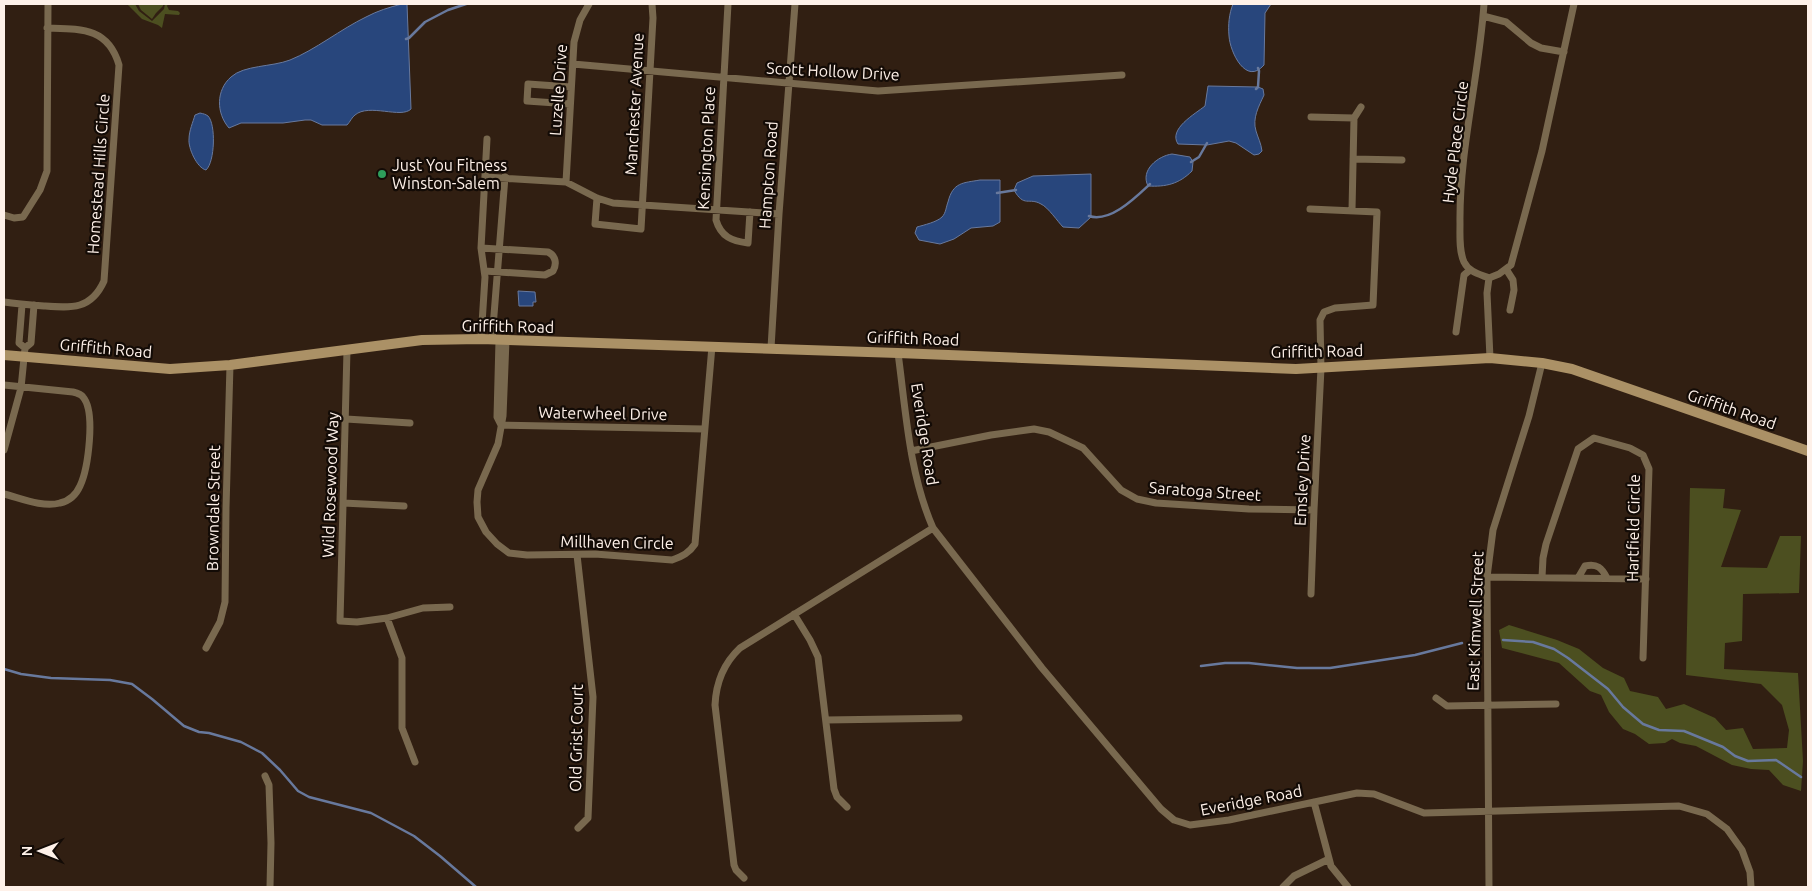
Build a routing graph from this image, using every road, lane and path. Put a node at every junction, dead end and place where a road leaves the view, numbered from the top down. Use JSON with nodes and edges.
{"nodes":[{"id":1,"x":48,"y":4,"type":"edge"},
{"id":2,"x":589,"y":4,"type":"edge"},
{"id":3,"x":652,"y":4,"type":"edge"},
{"id":4,"x":728,"y":4,"type":"edge"},
{"id":5,"x":795,"y":4,"type":"edge"},
{"id":6,"x":1484,"y":4,"type":"edge"},
{"id":7,"x":1574,"y":4,"type":"edge"},
{"id":8,"x":1483,"y":16,"type":"junction"},
{"id":9,"x":47,"y":28,"type":"junction"},
{"id":10,"x":1564,"y":52,"type":"junction"},
{"id":11,"x":573,"y":64,"type":"junction"},
{"id":12,"x":650,"y":71,"type":"junction"},
{"id":13,"x":1122,"y":75,"type":"dead end"},
{"id":14,"x":723,"y":78,"type":"junction"},
{"id":15,"x":789,"y":84,"type":"junction"},
{"id":16,"x":571,"y":87,"type":"junction"},
{"id":17,"x":570,"y":104,"type":"junction"},
{"id":18,"x":1361,"y":107,"type":"dead end"},
{"id":19,"x":1311,"y":117,"type":"dead end"},
{"id":20,"x":1354,"y":118,"type":"junction"},
{"id":21,"x":487,"y":140,"type":"dead end"},
{"id":22,"x":1353,"y":159,"type":"junction"},
{"id":23,"x":1402,"y":160,"type":"dead end"},
{"id":24,"x":485,"y":176,"type":"junction"},
{"id":25,"x":505,"y":178,"type":"junction"},
{"id":26,"x":566,"y":182,"type":"junction"},
{"id":27,"x":597,"y":198,"type":"junction"},
{"id":28,"x":642,"y":206,"type":"junction"},
{"id":29,"x":1310,"y":209,"type":"dead end"},
{"id":30,"x":716,"y":210,"type":"junction"},
{"id":31,"x":1352,"y":210,"type":"junction"},
{"id":32,"x":750,"y":212,"type":"junction"},
{"id":33,"x":779,"y":214,"type":"junction"},
{"id":34,"x":4,"y":215,"type":"edge"},
{"id":35,"x":481,"y":248,"type":"junction"},
{"id":36,"x":501,"y":249,"type":"junction"},
{"id":37,"x":1506,"y":269,"type":"junction"},
{"id":38,"x":1470,"y":270,"type":"junction"},
{"id":39,"x":485,"y":271,"type":"junction"},
{"id":40,"x":497,"y":272,"type":"junction"},
{"id":41,"x":1489,"y":278,"type":"junction"},
{"id":42,"x":4,"y":302,"type":"edge"},
{"id":43,"x":22,"y":304,"type":"junction"},
{"id":44,"x":34,"y":305,"type":"junction"},
{"id":45,"x":1510,"y":310,"type":"dead end"},
{"id":46,"x":1456,"y":332,"type":"dead end"},
{"id":47,"x":481,"y":340,"type":"junction"},
{"id":48,"x":499,"y":340,"type":"junction"},
{"id":49,"x":712,"y":346,"type":"junction"},
{"id":50,"x":771,"y":348,"type":"junction"},
{"id":51,"x":347,"y":350,"type":"junction"},
{"id":52,"x":25,"y":352,"type":"junction"},
{"id":53,"x":898,"y":352,"type":"junction"},
{"id":54,"x":4,"y":355,"type":"edge"},
{"id":55,"x":1490,"y":358,"type":"junction"},
{"id":56,"x":1542,"y":363,"type":"junction"},
{"id":57,"x":230,"y":365,"type":"junction"},
{"id":58,"x":1321,"y":368,"type":"junction"},
{"id":59,"x":4,"y":385,"type":"edge"},
{"id":60,"x":21,"y":386,"type":"junction"},
{"id":61,"x":346,"y":419,"type":"junction"},
{"id":62,"x":410,"y":423,"type":"dead end"},
{"id":63,"x":500,"y":424,"type":"junction"},
{"id":64,"x":704,"y":429,"type":"junction"},
{"id":65,"x":4,"y":450,"type":"edge"},
{"id":66,"x":911,"y":451,"type":"junction"},
{"id":67,"x":1808,"y":451,"type":"edge"},
{"id":68,"x":4,"y":494,"type":"edge"},
{"id":69,"x":343,"y":503,"type":"junction"},
{"id":70,"x":404,"y":506,"type":"dead end"},
{"id":71,"x":1314,"y":510,"type":"junction"},
{"id":72,"x":933,"y":528,"type":"junction"},
{"id":73,"x":577,"y":555,"type":"junction"},
{"id":74,"x":1487,"y":577,"type":"junction"},
{"id":75,"x":1542,"y":577,"type":"junction"},
{"id":76,"x":1578,"y":578,"type":"junction"},
{"id":77,"x":1607,"y":578,"type":"junction"},
{"id":78,"x":1646,"y":579,"type":"junction"},
{"id":79,"x":1311,"y":594,"type":"dead end"},
{"id":80,"x":450,"y":608,"type":"dead end"},
{"id":81,"x":794,"y":614,"type":"junction"},
{"id":82,"x":387,"y":618,"type":"junction"},
{"id":83,"x":206,"y":648,"type":"dead end"},
{"id":84,"x":1644,"y":658,"type":"dead end"},
{"id":85,"x":1436,"y":698,"type":"dead end"},
{"id":86,"x":1556,"y":704,"type":"dead end"},
{"id":87,"x":1487,"y":706,"type":"junction"},
{"id":88,"x":958,"y":718,"type":"dead end"},
{"id":89,"x":826,"y":720,"type":"junction"},
{"id":90,"x":415,"y":762,"type":"dead end"},
{"id":91,"x":265,"y":776,"type":"dead end"},
{"id":92,"x":1314,"y":802,"type":"junction"},
{"id":93,"x":847,"y":807,"type":"dead end"},
{"id":94,"x":1488,"y":810,"type":"junction"},
{"id":95,"x":578,"y":828,"type":"dead end"},
{"id":96,"x":1329,"y":859,"type":"junction"},
{"id":97,"x":744,"y":878,"type":"dead end"},
{"id":98,"x":270,"y":887,"type":"edge"},
{"id":99,"x":1283,"y":887,"type":"edge"},
{"id":100,"x":1348,"y":887,"type":"edge"},
{"id":101,"x":1489,"y":887,"type":"edge"},
{"id":102,"x":1751,"y":887,"type":"edge"}],
"edges":[{"from":1,"to":9,"type":"street"},
{"from":2,"to":11,"type":"street","name":"Luzelle Drive"},
{"from":3,"to":12,"type":"street","name":"Manchester Avenue"},
{"from":4,"to":14,"type":"street","name":"Kensington Place"},
{"from":5,"to":15,"type":"street","name":"Hampton Road"},
{"from":6,"to":8,"type":"street","name":"Hyde Place Circle"},
{"from":7,"to":10,"type":"street"},
{"from":8,"to":10,"type":"street"},
{"from":8,"to":38,"type":"street","name":"Hyde Place Circle"},
{"from":9,"to":34,"type":"street"},
{"from":9,"to":44,"type":"street","name":"Homestead Hills Circle"},
{"from":10,"to":37,"type":"street"},
{"from":11,"to":12,"type":"street","name":"Scott Hollow Drive"},
{"from":11,"to":16,"type":"street","name":"Luzelle Drive"},
{"from":12,"to":14,"type":"street","name":"Scott Hollow Drive"},
{"from":12,"to":28,"type":"street","name":"Manchester Avenue"},
{"from":13,"to":15,"type":"street","name":"Scott Hollow Drive"},
{"from":14,"to":15,"type":"street","name":"Scott Hollow Drive"},
{"from":14,"to":30,"type":"street","name":"Kensington Place"},
{"from":15,"to":33,"type":"street","name":"Hampton Road"},
{"from":16,"to":17,"type":"street","name":"Luzelle Drive"},
{"from":16,"to":17,"type":"street"},
{"from":17,"to":26,"type":"street","name":"Luzelle Drive"},
{"from":18,"to":20,"type":"street"},
{"from":19,"to":20,"type":"street"},
{"from":20,"to":22,"type":"street"},
{"from":21,"to":24,"type":"street"},
{"from":22,"to":23,"type":"street"},
{"from":22,"to":31,"type":"street"},
{"from":24,"to":25,"type":"street"},
{"from":24,"to":35,"type":"street"},
{"from":25,"to":26,"type":"street"},
{"from":25,"to":36,"type":"street","name":"Millhaven Circle"},
{"from":26,"to":27,"type":"street"},
{"from":27,"to":28,"type":"street"},
{"from":27,"to":28,"type":"street","name":"Manchester Avenue"},
{"from":28,"to":30,"type":"street"},
{"from":29,"to":31,"type":"street"},
{"from":30,"to":32,"type":"street"},
{"from":30,"to":32,"type":"street","name":"Kensington Place"},
{"from":31,"to":58,"type":"street","name":"Emsley Drive"},
{"from":32,"to":33,"type":"street"},
{"from":33,"to":50,"type":"street","name":"Hampton Road"},
{"from":35,"to":36,"type":"street"},
{"from":35,"to":39,"type":"street"},
{"from":36,"to":40,"type":"street","name":"Millhaven Circle"},
{"from":36,"to":40,"type":"street"},
{"from":37,"to":41,"type":"street"},
{"from":37,"to":45,"type":"street"},
{"from":38,"to":41,"type":"street"},
{"from":38,"to":46,"type":"street"},
{"from":39,"to":40,"type":"street"},
{"from":39,"to":47,"type":"street"},
{"from":40,"to":48,"type":"street","name":"Millhaven Circle"},
{"from":41,"to":55,"type":"street"},
{"from":42,"to":43,"type":"street","name":"Homestead Hills Circle"},
{"from":43,"to":44,"type":"street","name":"Homestead Hills Circle"},
{"from":43,"to":52,"type":"street"},
{"from":44,"to":52,"type":"street"},
{"from":47,"to":48,"type":"street","name":"Griffith Road"},
{"from":47,"to":51,"type":"street","name":"Griffith Road"},
{"from":48,"to":49,"type":"street","name":"Griffith Road"},
{"from":48,"to":63,"type":"street","name":"Millhaven Circle"},
{"from":49,"to":50,"type":"street","name":"Griffith Road"},
{"from":49,"to":64,"type":"street","name":"Millhaven Circle"},
{"from":50,"to":53,"type":"street","name":"Griffith Road"},
{"from":51,"to":57,"type":"street","name":"Griffith Road"},
{"from":51,"to":61,"type":"street","name":"Wild Rosewood Way"},
{"from":52,"to":54,"type":"street","name":"Griffith Road"},
{"from":52,"to":57,"type":"street","name":"Griffith Road"},
{"from":52,"to":60,"type":"street"},
{"from":53,"to":58,"type":"street","name":"Griffith Road"},
{"from":53,"to":66,"type":"street","name":"Everidge Road"},
{"from":55,"to":56,"type":"street","name":"Griffith Road"},
{"from":55,"to":58,"type":"street","name":"Griffith Road"},
{"from":56,"to":67,"type":"street","name":"Griffith Road"},
{"from":56,"to":74,"type":"street","name":"East Kimwell Street"},
{"from":57,"to":83,"type":"street","name":"Browndale Street"},
{"from":58,"to":71,"type":"street","name":"Emsley Drive"},
{"from":59,"to":60,"type":"street"},
{"from":60,"to":65,"type":"street"},
{"from":60,"to":68,"type":"street"},
{"from":61,"to":62,"type":"street"},
{"from":61,"to":69,"type":"street","name":"Wild Rosewood Way"},
{"from":63,"to":64,"type":"street","name":"Waterwheel Drive"},
{"from":63,"to":73,"type":"street","name":"Millhaven Circle"},
{"from":64,"to":73,"type":"street","name":"Millhaven Circle"},
{"from":66,"to":71,"type":"street","name":"Saratoga Street"},
{"from":66,"to":72,"type":"street","name":"Everidge Road"},
{"from":69,"to":70,"type":"street"},
{"from":69,"to":82,"type":"street","name":"Wild Rosewood Way"},
{"from":71,"to":79,"type":"street","name":"Emsley Drive"},
{"from":72,"to":81,"type":"street"},
{"from":72,"to":92,"type":"street","name":"Everidge Road"},
{"from":73,"to":95,"type":"street","name":"Old Grist Court"},
{"from":74,"to":75,"type":"street"},
{"from":74,"to":87,"type":"street","name":"East Kimwell Street"},
{"from":75,"to":76,"type":"street"},
{"from":75,"to":78,"type":"street","name":"Hartfield Circle"},
{"from":76,"to":77,"type":"street"},
{"from":76,"to":77,"type":"street"},
{"from":77,"to":78,"type":"street"},
{"from":78,"to":84,"type":"street","name":"Hartfield Circle"},
{"from":80,"to":82,"type":"street"},
{"from":81,"to":89,"type":"street"},
{"from":81,"to":97,"type":"street"},
{"from":82,"to":90,"type":"street"},
{"from":85,"to":87,"type":"street"},
{"from":86,"to":87,"type":"street"},
{"from":87,"to":94,"type":"street","name":"East Kimwell Street"},
{"from":88,"to":89,"type":"street"},
{"from":89,"to":93,"type":"street"},
{"from":91,"to":98,"type":"street"},
{"from":92,"to":94,"type":"street","name":"Everidge Road"},
{"from":92,"to":96,"type":"street"},
{"from":94,"to":101,"type":"street","name":"East Kimwell Street"},
{"from":94,"to":102,"type":"street","name":"Everidge Road"},
{"from":96,"to":99,"type":"street"},
{"from":96,"to":100,"type":"street"}]}
